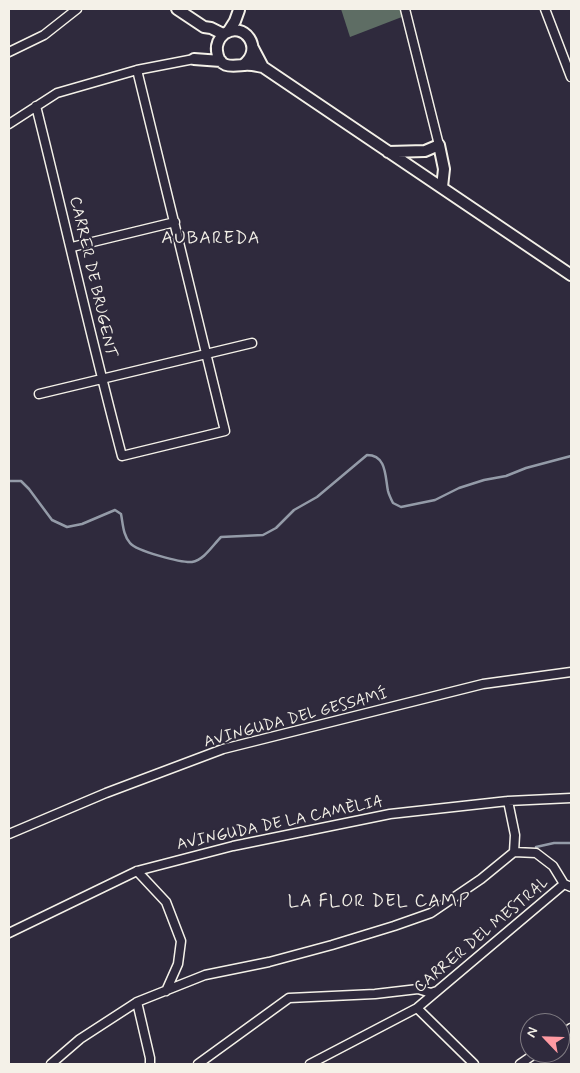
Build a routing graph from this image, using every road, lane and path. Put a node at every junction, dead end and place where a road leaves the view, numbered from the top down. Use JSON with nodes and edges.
{"nodes":[{"id":1,"x":77,"y":9,"type":"edge"},
{"id":2,"x":177,"y":9,"type":"edge"},
{"id":3,"x":238,"y":9,"type":"edge"},
{"id":4,"x":405,"y":9,"type":"edge"},
{"id":5,"x":545,"y":9,"type":"edge"},
{"id":6,"x":204,"y":27,"type":"junction"},
{"id":7,"x":243,"y":32,"type":"junction"},
{"id":8,"x":226,"y":33,"type":"junction"},
{"id":9,"x":216,"y":48,"type":"junction"},
{"id":10,"x":253,"y":48,"type":"junction"},
{"id":11,"x":9,"y":52,"type":"edge"},
{"id":12,"x":194,"y":60,"type":"junction"},
{"id":13,"x":222,"y":62,"type":"junction"},
{"id":14,"x":244,"y":65,"type":"junction"},
{"id":15,"x":263,"y":67,"type":"junction"},
{"id":16,"x":137,"y":70,"type":"junction"},
{"id":17,"x":571,"y":77,"type":"edge"},
{"id":18,"x":36,"y":106,"type":"junction"},
{"id":19,"x":9,"y":124,"type":"edge"},
{"id":20,"x":439,"y":145,"type":"junction"},
{"id":21,"x":426,"y":151,"type":"junction"},
{"id":22,"x":387,"y":152,"type":"junction"},
{"id":23,"x":444,"y":169,"type":"junction"},
{"id":24,"x":442,"y":187,"type":"junction"},
{"id":25,"x":175,"y":222,"type":"junction"},
{"id":26,"x":72,"y":248,"type":"junction"},
{"id":27,"x":571,"y":275,"type":"edge"},
{"id":28,"x":252,"y":343,"type":"dead end"},
{"id":29,"x":206,"y":353,"type":"junction"},
{"id":30,"x":102,"y":380,"type":"junction"},
{"id":31,"x":39,"y":394,"type":"dead end"},
{"id":32,"x":571,"y":672,"type":"edge"},
{"id":33,"x":571,"y":798,"type":"edge"},
{"id":34,"x":508,"y":801,"type":"junction"},
{"id":35,"x":9,"y":834,"type":"edge"},
{"id":36,"x":514,"y":852,"type":"junction"},
{"id":37,"x":137,"y":871,"type":"junction"},
{"id":38,"x":568,"y":885,"type":"edge"},
{"id":39,"x":9,"y":933,"type":"edge"},
{"id":40,"x":166,"y":991,"type":"junction"},
{"id":41,"x":437,"y":992,"type":"junction"},
{"id":42,"x":137,"y":1002,"type":"junction"},
{"id":43,"x":417,"y":1008,"type":"junction"},
{"id":44,"x":51,"y":1064,"type":"edge"},
{"id":45,"x":150,"y":1064,"type":"edge"},
{"id":46,"x":198,"y":1064,"type":"edge"},
{"id":47,"x":310,"y":1064,"type":"edge"},
{"id":48,"x":474,"y":1064,"type":"edge"}],
"edges":[{"from":1,"to":11,"type":"street"},
{"from":2,"to":6,"type":"street"},
{"from":3,"to":7,"type":"street"},
{"from":3,"to":8,"type":"street"},
{"from":4,"to":20,"type":"street"},
{"from":5,"to":17,"type":"street"},
{"from":6,"to":8,"type":"street"},
{"from":6,"to":9,"type":"street"},
{"from":7,"to":8,"type":"street"},
{"from":7,"to":10,"type":"street"},
{"from":8,"to":9,"type":"street"},
{"from":9,"to":12,"type":"street"},
{"from":9,"to":13,"type":"street"},
{"from":10,"to":14,"type":"street"},
{"from":10,"to":15,"type":"street"},
{"from":12,"to":13,"type":"street"},
{"from":12,"to":16,"type":"street"},
{"from":13,"to":14,"type":"street"},
{"from":14,"to":15,"type":"street"},
{"from":15,"to":22,"type":"street"},
{"from":16,"to":18,"type":"street"},
{"from":16,"to":25,"type":"street"},
{"from":18,"to":19,"type":"street"},
{"from":18,"to":26,"type":"street","name":"CARRER DE BRUGENT"},
{"from":20,"to":21,"type":"street"},
{"from":20,"to":23,"type":"street"},
{"from":21,"to":22,"type":"street"},
{"from":21,"to":23,"type":"street"},
{"from":22,"to":24,"type":"street"},
{"from":23,"to":24,"type":"street"},
{"from":24,"to":27,"type":"street"},
{"from":25,"to":26,"type":"street"},
{"from":25,"to":29,"type":"street"},
{"from":26,"to":30,"type":"street","name":"CARRER DE BRUGENT"},
{"from":28,"to":29,"type":"street"},
{"from":29,"to":30,"type":"street"},
{"from":29,"to":30,"type":"street","name":"CARRER DE BRUGENT"},
{"from":30,"to":31,"type":"street"},
{"from":32,"to":35,"type":"street","name":"AVINGUDA DEL GESSAMÍ"},
{"from":33,"to":34,"type":"street","name":"AVINGUDA DE LA CAMÈLIA"},
{"from":34,"to":36,"type":"street"},
{"from":34,"to":37,"type":"street","name":"AVINGUDA DE LA CAMÈLIA"},
{"from":36,"to":38,"type":"street"},
{"from":36,"to":40,"type":"street"},
{"from":37,"to":39,"type":"street","name":"AVINGUDA DE LA CAMÈLIA"},
{"from":37,"to":40,"type":"street"},
{"from":38,"to":41,"type":"street","name":"CARRER DEL MESTRAL"},
{"from":40,"to":42,"type":"street"},
{"from":41,"to":43,"type":"street","name":"CARRER DEL MESTRAL"},
{"from":41,"to":46,"type":"street"},
{"from":42,"to":44,"type":"street"},
{"from":42,"to":45,"type":"street"},
{"from":43,"to":47,"type":"street","name":"CARRER DEL MESTRAL"},
{"from":43,"to":48,"type":"street"}]}
